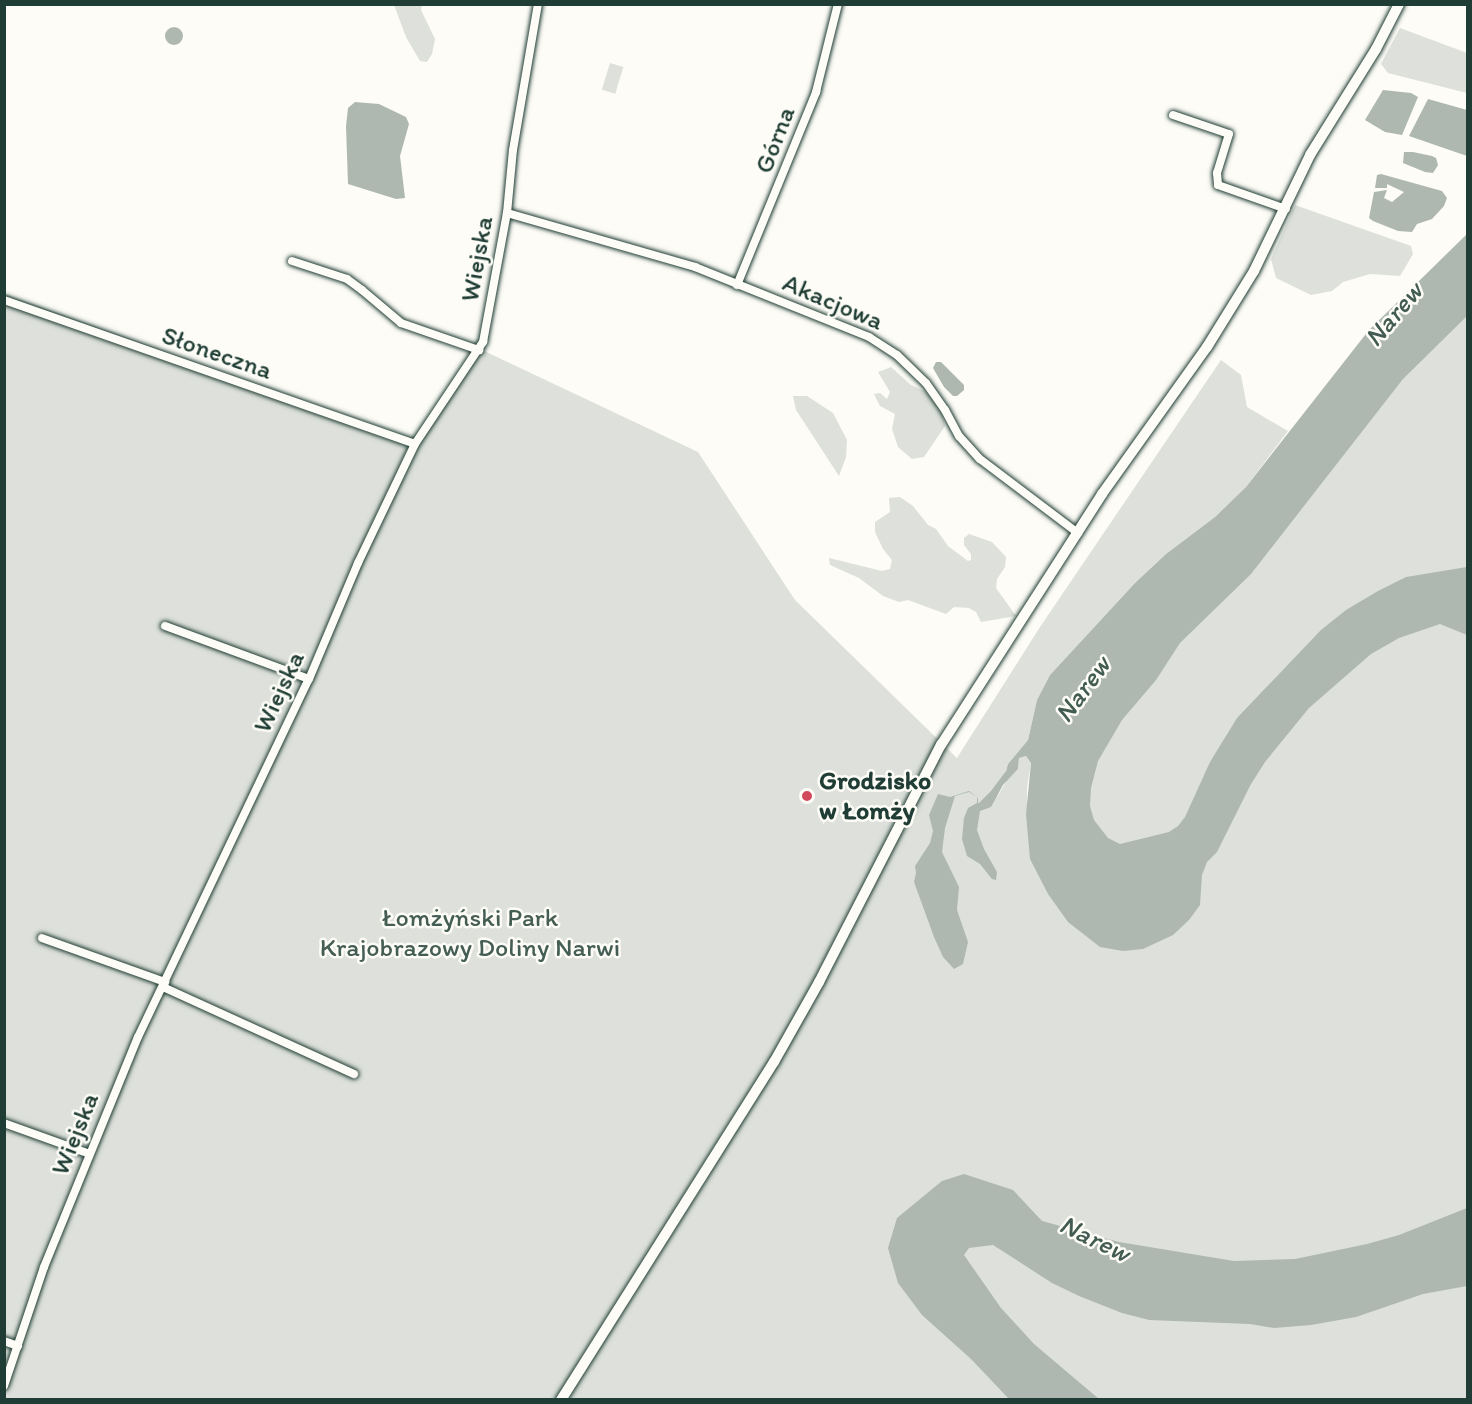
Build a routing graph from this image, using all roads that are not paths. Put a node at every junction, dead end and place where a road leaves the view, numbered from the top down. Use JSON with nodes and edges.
{"nodes":[{"id":1,"x":538,"y":4,"type":"edge"},
{"id":2,"x":838,"y":4,"type":"edge"},
{"id":3,"x":1399,"y":4,"type":"edge"},
{"id":4,"x":1173,"y":115,"type":"dead end"},
{"id":5,"x":1286,"y":209,"type":"junction"},
{"id":6,"x":507,"y":213,"type":"junction"},
{"id":7,"x":292,"y":261,"type":"dead end"},
{"id":8,"x":737,"y":285,"type":"junction"},
{"id":9,"x":4,"y":300,"type":"edge"},
{"id":10,"x":479,"y":350,"type":"junction"},
{"id":11,"x":415,"y":444,"type":"junction"},
{"id":12,"x":1078,"y":533,"type":"junction"},
{"id":13,"x":165,"y":626,"type":"dead end"},
{"id":14,"x":309,"y":679,"type":"junction"},
{"id":15,"x":42,"y":938,"type":"dead end"},
{"id":16,"x":164,"y":984,"type":"junction"},
{"id":17,"x":354,"y":1074,"type":"dead end"},
{"id":18,"x":4,"y":1123,"type":"edge"},
{"id":19,"x":90,"y":1154,"type":"junction"},
{"id":20,"x":4,"y":1341,"type":"edge"},
{"id":21,"x":18,"y":1346,"type":"junction"},
{"id":22,"x":4,"y":1386,"type":"edge"},
{"id":23,"x":561,"y":1400,"type":"edge"}],
"edges":[{"from":1,"to":6,"type":"street","name":"Wiejska"},
{"from":2,"to":8,"type":"street","name":"Górna"},
{"from":3,"to":5,"type":"street"},
{"from":4,"to":5,"type":"street"},
{"from":5,"to":12,"type":"street"},
{"from":6,"to":8,"type":"street","name":"Akacjowa"},
{"from":6,"to":10,"type":"street","name":"Wiejska"},
{"from":7,"to":10,"type":"street"},
{"from":8,"to":12,"type":"street","name":"Akacjowa"},
{"from":9,"to":11,"type":"street","name":"Słoneczna"},
{"from":10,"to":11,"type":"street","name":"Wiejska"},
{"from":11,"to":14,"type":"street","name":"Wiejska"},
{"from":12,"to":23,"type":"street"},
{"from":13,"to":14,"type":"street"},
{"from":14,"to":16,"type":"street","name":"Wiejska"},
{"from":15,"to":16,"type":"street"},
{"from":16,"to":17,"type":"street"},
{"from":16,"to":19,"type":"street","name":"Wiejska"},
{"from":18,"to":19,"type":"street"},
{"from":19,"to":21,"type":"street","name":"Wiejska"},
{"from":20,"to":21,"type":"street"},
{"from":21,"to":22,"type":"street","name":"Wiejska"}]}
